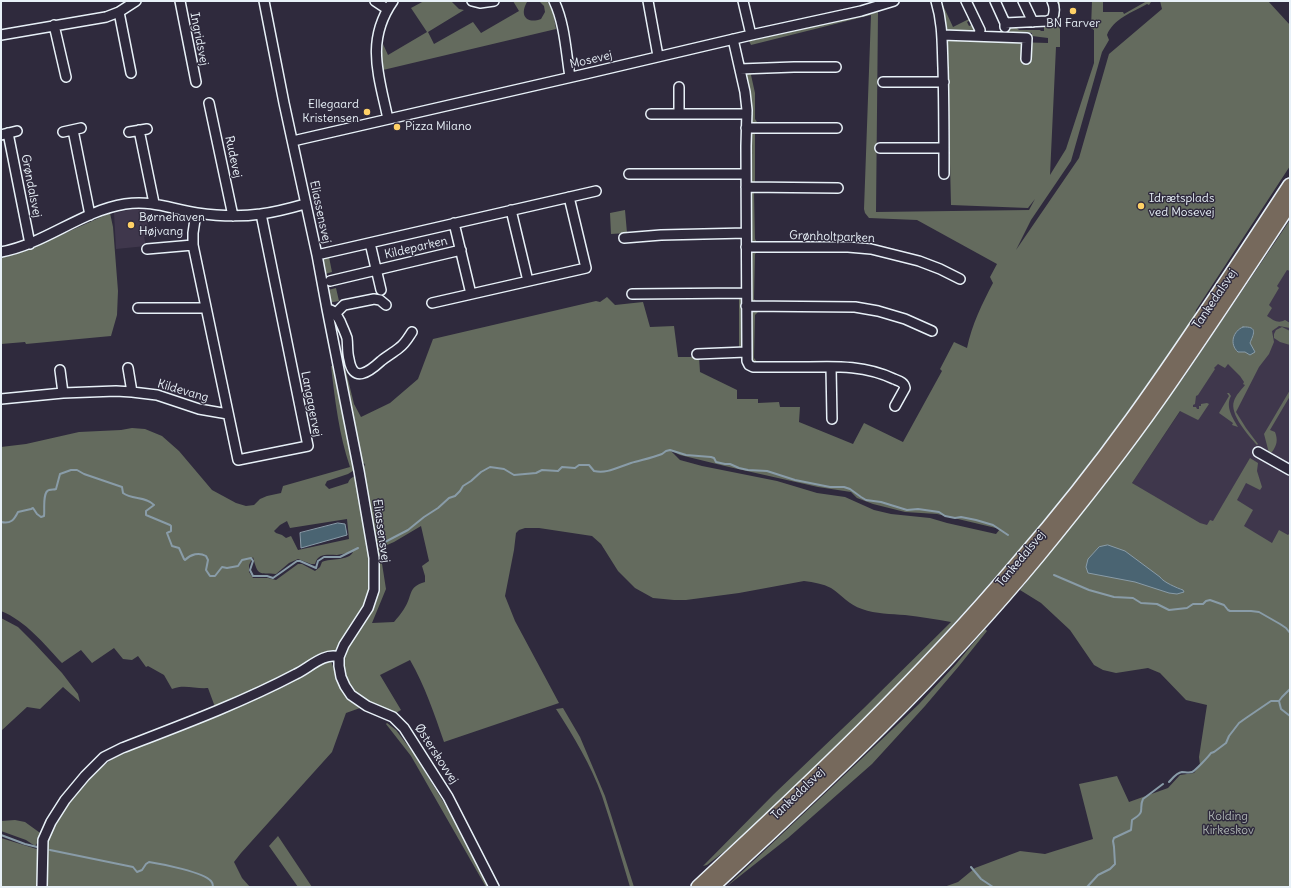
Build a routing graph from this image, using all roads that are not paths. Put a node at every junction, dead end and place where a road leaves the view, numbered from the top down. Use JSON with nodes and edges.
{"nodes":[{"id":1,"x":136,"y":1,"type":"edge"},
{"id":2,"x":180,"y":1,"type":"edge"},
{"id":3,"x":264,"y":1,"type":"edge"},
{"id":4,"x":375,"y":1,"type":"edge"},
{"id":5,"x":393,"y":1,"type":"edge"},
{"id":6,"x":472,"y":1,"type":"edge"},
{"id":7,"x":494,"y":1,"type":"edge"},
{"id":8,"x":554,"y":1,"type":"edge"},
{"id":9,"x":648,"y":1,"type":"edge"},
{"id":10,"x":743,"y":1,"type":"edge"},
{"id":11,"x":894,"y":1,"type":"edge"},
{"id":12,"x":936,"y":1,"type":"edge"},
{"id":13,"x":966,"y":1,"type":"edge"},
{"id":14,"x":995,"y":1,"type":"edge"},
{"id":15,"x":1023,"y":1,"type":"edge"},
{"id":16,"x":1052,"y":1,"type":"edge"},
{"id":17,"x":387,"y":9,"type":"junction"},
{"id":18,"x":119,"y":12,"type":"junction"},
{"id":19,"x":1033,"y":22,"type":"junction"},
{"id":20,"x":1005,"y":23,"type":"junction"},
{"id":21,"x":54,"y":25,"type":"junction"},
{"id":22,"x":1,"y":35,"type":"edge"},
{"id":23,"x":751,"y":35,"type":"junction"},
{"id":24,"x":942,"y":35,"type":"junction"},
{"id":25,"x":979,"y":36,"type":"junction"},
{"id":26,"x":1005,"y":37,"type":"junction"},
{"id":27,"x":733,"y":39,"type":"junction"},
{"id":28,"x":658,"y":56,"type":"junction"},
{"id":29,"x":1026,"y":59,"type":"dead end"},
{"id":30,"x":836,"y":67,"type":"dead end"},
{"id":31,"x":740,"y":69,"type":"junction"},
{"id":32,"x":131,"y":72,"type":"dead end"},
{"id":33,"x":66,"y":77,"type":"dead end"},
{"id":34,"x":570,"y":77,"type":"junction"},
{"id":35,"x":196,"y":82,"type":"dead end"},
{"id":36,"x":883,"y":82,"type":"dead end"},
{"id":37,"x":944,"y":82,"type":"junction"},
{"id":38,"x":679,"y":87,"type":"dead end"},
{"id":39,"x":209,"y":103,"type":"dead end"},
{"id":40,"x":651,"y":114,"type":"dead end"},
{"id":41,"x":679,"y":114,"type":"junction"},
{"id":42,"x":746,"y":114,"type":"junction"},
{"id":43,"x":388,"y":119,"type":"junction"},
{"id":44,"x":746,"y":128,"type":"junction"},
{"id":45,"x":837,"y":128,"type":"dead end"},
{"id":46,"x":138,"y":130,"type":"dead end"},
{"id":47,"x":63,"y":132,"type":"dead end"},
{"id":48,"x":8,"y":133,"type":"edge"},
{"id":49,"x":292,"y":141,"type":"junction"},
{"id":50,"x":880,"y":148,"type":"dead end"},
{"id":51,"x":944,"y":148,"type":"junction"},
{"id":52,"x":629,"y":174,"type":"dead end"},
{"id":53,"x":746,"y":174,"type":"junction"},
{"id":54,"x":944,"y":174,"type":"dead end"},
{"id":55,"x":1290,"y":185,"type":"edge"},
{"id":56,"x":746,"y":187,"type":"junction"},
{"id":57,"x":838,"y":188,"type":"dead end"},
{"id":58,"x":596,"y":191,"type":"dead end"},
{"id":59,"x":569,"y":197,"type":"junction"},
{"id":60,"x":154,"y":203,"type":"junction"},
{"id":61,"x":305,"y":204,"type":"junction"},
{"id":62,"x":1290,"y":204,"type":"edge"},
{"id":63,"x":511,"y":210,"type":"junction"},
{"id":64,"x":196,"y":213,"type":"junction"},
{"id":65,"x":261,"y":214,"type":"junction"},
{"id":66,"x":90,"y":215,"type":"junction"},
{"id":67,"x":233,"y":216,"type":"junction"},
{"id":68,"x":454,"y":223,"type":"junction"},
{"id":69,"x":746,"y":233,"type":"junction"},
{"id":70,"x":629,"y":240,"type":"dead end"},
{"id":71,"x":370,"y":243,"type":"junction"},
{"id":72,"x":30,"y":244,"type":"junction"},
{"id":73,"x":193,"y":245,"type":"junction"},
{"id":74,"x":746,"y":247,"type":"junction"},
{"id":75,"x":147,"y":249,"type":"dead end"},
{"id":76,"x":461,"y":250,"type":"junction"},
{"id":77,"x":1,"y":252,"type":"edge"},
{"id":78,"x":317,"y":255,"type":"junction"},
{"id":79,"x":376,"y":270,"type":"junction"},
{"id":80,"x":960,"y":279,"type":"dead end"},
{"id":81,"x":330,"y":281,"type":"dead end"},
{"id":82,"x":528,"y":281,"type":"junction"},
{"id":83,"x":381,"y":290,"type":"dead end"},
{"id":84,"x":746,"y":293,"type":"junction"},
{"id":85,"x":471,"y":294,"type":"junction"},
{"id":86,"x":632,"y":294,"type":"dead end"},
{"id":87,"x":432,"y":303,"type":"dead end"},
{"id":88,"x":386,"y":305,"type":"dead end"},
{"id":89,"x":746,"y":306,"type":"junction"},
{"id":90,"x":138,"y":308,"type":"dead end"},
{"id":91,"x":206,"y":308,"type":"junction"},
{"id":92,"x":327,"y":309,"type":"junction"},
{"id":93,"x":336,"y":313,"type":"junction"},
{"id":94,"x":932,"y":331,"type":"dead end"},
{"id":95,"x":412,"y":332,"type":"dead end"},
{"id":96,"x":746,"y":352,"type":"junction"},
{"id":97,"x":697,"y":354,"type":"dead end"},
{"id":98,"x":831,"y":366,"type":"junction"},
{"id":99,"x":128,"y":368,"type":"dead end"},
{"id":100,"x":60,"y":370,"type":"dead end"},
{"id":101,"x":132,"y":392,"type":"junction"},
{"id":102,"x":63,"y":393,"type":"junction"},
{"id":103,"x":1,"y":399,"type":"edge"},
{"id":104,"x":895,"y":406,"type":"dead end"},
{"id":105,"x":228,"y":414,"type":"junction"},
{"id":106,"x":832,"y":419,"type":"dead end"},
{"id":107,"x":1258,"y":452,"type":"dead end"},
{"id":108,"x":1290,"y":470,"type":"edge"},
{"id":109,"x":339,"y":657,"type":"junction"},
{"id":110,"x":42,"y":887,"type":"edge"},
{"id":111,"x":494,"y":887,"type":"edge"},
{"id":112,"x":698,"y":887,"type":"edge"},
{"id":113,"x":712,"y":887,"type":"edge"}],
"edges":[{"from":1,"to":18,"type":"street"},
{"from":2,"to":35,"type":"street","name":"Ingridsvej"},
{"from":3,"to":49,"type":"street","name":"Eliassensvej"},
{"from":4,"to":17,"type":"street"},
{"from":5,"to":17,"type":"street"},
{"from":6,"to":7,"type":"street"},
{"from":8,"to":34,"type":"street"},
{"from":9,"to":28,"type":"street"},
{"from":10,"to":23,"type":"street"},
{"from":11,"to":23,"type":"street","name":"Mosevej"},
{"from":12,"to":24,"type":"street"},
{"from":13,"to":25,"type":"street"},
{"from":14,"to":20,"type":"street"},
{"from":15,"to":19,"type":"street"},
{"from":16,"to":19,"type":"street"},
{"from":17,"to":43,"type":"street"},
{"from":18,"to":21,"type":"street"},
{"from":18,"to":32,"type":"street"},
{"from":19,"to":20,"type":"street"},
{"from":20,"to":26,"type":"street"},
{"from":21,"to":22,"type":"street"},
{"from":21,"to":33,"type":"street"},
{"from":23,"to":27,"type":"street","name":"Mosevej"},
{"from":24,"to":25,"type":"street"},
{"from":24,"to":37,"type":"street"},
{"from":25,"to":26,"type":"street"},
{"from":26,"to":29,"type":"street"},
{"from":27,"to":28,"type":"street","name":"Mosevej"},
{"from":27,"to":31,"type":"street"},
{"from":28,"to":34,"type":"street","name":"Mosevej"},
{"from":30,"to":31,"type":"street"},
{"from":31,"to":42,"type":"street"},
{"from":34,"to":43,"type":"street","name":"Mosevej"},
{"from":36,"to":37,"type":"street"},
{"from":37,"to":51,"type":"street"},
{"from":38,"to":41,"type":"street"},
{"from":39,"to":67,"type":"street","name":"Rudevej"},
{"from":40,"to":41,"type":"street"},
{"from":41,"to":42,"type":"street"},
{"from":42,"to":44,"type":"street"},
{"from":43,"to":49,"type":"street","name":"Mosevej"},
{"from":44,"to":45,"type":"street"},
{"from":44,"to":53,"type":"street"},
{"from":46,"to":60,"type":"street"},
{"from":47,"to":66,"type":"street"},
{"from":48,"to":72,"type":"street","name":"Grøndalsvej"},
{"from":49,"to":61,"type":"street","name":"Eliassensvej"},
{"from":50,"to":51,"type":"street"},
{"from":51,"to":54,"type":"street"},
{"from":52,"to":53,"type":"street"},
{"from":53,"to":56,"type":"street"},
{"from":55,"to":112,"type":"highway","name":"Tankedalsvej"},
{"from":56,"to":57,"type":"street"},
{"from":56,"to":69,"type":"street"},
{"from":58,"to":59,"type":"street","name":"Kildeparken"},
{"from":59,"to":63,"type":"street","name":"Kildeparken"},
{"from":59,"to":82,"type":"street"},
{"from":60,"to":64,"type":"street"},
{"from":60,"to":66,"type":"street"},
{"from":61,"to":65,"type":"street"},
{"from":61,"to":78,"type":"street","name":"Eliassensvej"},
{"from":62,"to":113,"type":"highway","name":"Tankedalsvej"},
{"from":63,"to":68,"type":"street","name":"Kildeparken"},
{"from":63,"to":82,"type":"street"},
{"from":64,"to":67,"type":"street"},
{"from":64,"to":73,"type":"street","name":"Langagervej"},
{"from":65,"to":67,"type":"street"},
{"from":65,"to":105,"type":"street","name":"Langagervej"},
{"from":66,"to":72,"type":"street"},
{"from":68,"to":71,"type":"street","name":"Kildeparken"},
{"from":68,"to":76,"type":"street","name":"Kildeparken"},
{"from":69,"to":70,"type":"street"},
{"from":69,"to":74,"type":"street"},
{"from":71,"to":78,"type":"street","name":"Kildeparken"},
{"from":71,"to":79,"type":"street","name":"Kildeparken"},
{"from":72,"to":77,"type":"street"},
{"from":73,"to":75,"type":"street"},
{"from":73,"to":91,"type":"street","name":"Langagervej"},
{"from":74,"to":80,"type":"street","name":"Grønholtparken"},
{"from":74,"to":84,"type":"street"},
{"from":76,"to":79,"type":"street","name":"Kildeparken"},
{"from":76,"to":85,"type":"street","name":"Kildeparken"},
{"from":78,"to":92,"type":"street","name":"Eliassensvej"},
{"from":79,"to":81,"type":"street","name":"Kildeparken"},
{"from":79,"to":83,"type":"street","name":"Kildeparken"},
{"from":82,"to":85,"type":"street"},
{"from":84,"to":86,"type":"street"},
{"from":84,"to":89,"type":"street"},
{"from":85,"to":87,"type":"street"},
{"from":88,"to":93,"type":"street"},
{"from":89,"to":94,"type":"street"},
{"from":89,"to":96,"type":"street"},
{"from":90,"to":91,"type":"street"},
{"from":91,"to":105,"type":"street","name":"Langagervej"},
{"from":92,"to":93,"type":"street"},
{"from":92,"to":109,"type":"street","name":"Eliassensvej"},
{"from":93,"to":95,"type":"street"},
{"from":96,"to":97,"type":"street"},
{"from":96,"to":98,"type":"street"},
{"from":98,"to":104,"type":"street"},
{"from":98,"to":106,"type":"street"},
{"from":99,"to":101,"type":"street"},
{"from":100,"to":102,"type":"street"},
{"from":101,"to":102,"type":"street","name":"Kildevang"},
{"from":101,"to":105,"type":"street","name":"Kildevang"},
{"from":102,"to":103,"type":"street","name":"Kildevang"},
{"from":107,"to":108,"type":"street"},
{"from":109,"to":110,"type":"street"},
{"from":109,"to":111,"type":"street","name":"Østerskovvej"}]}
